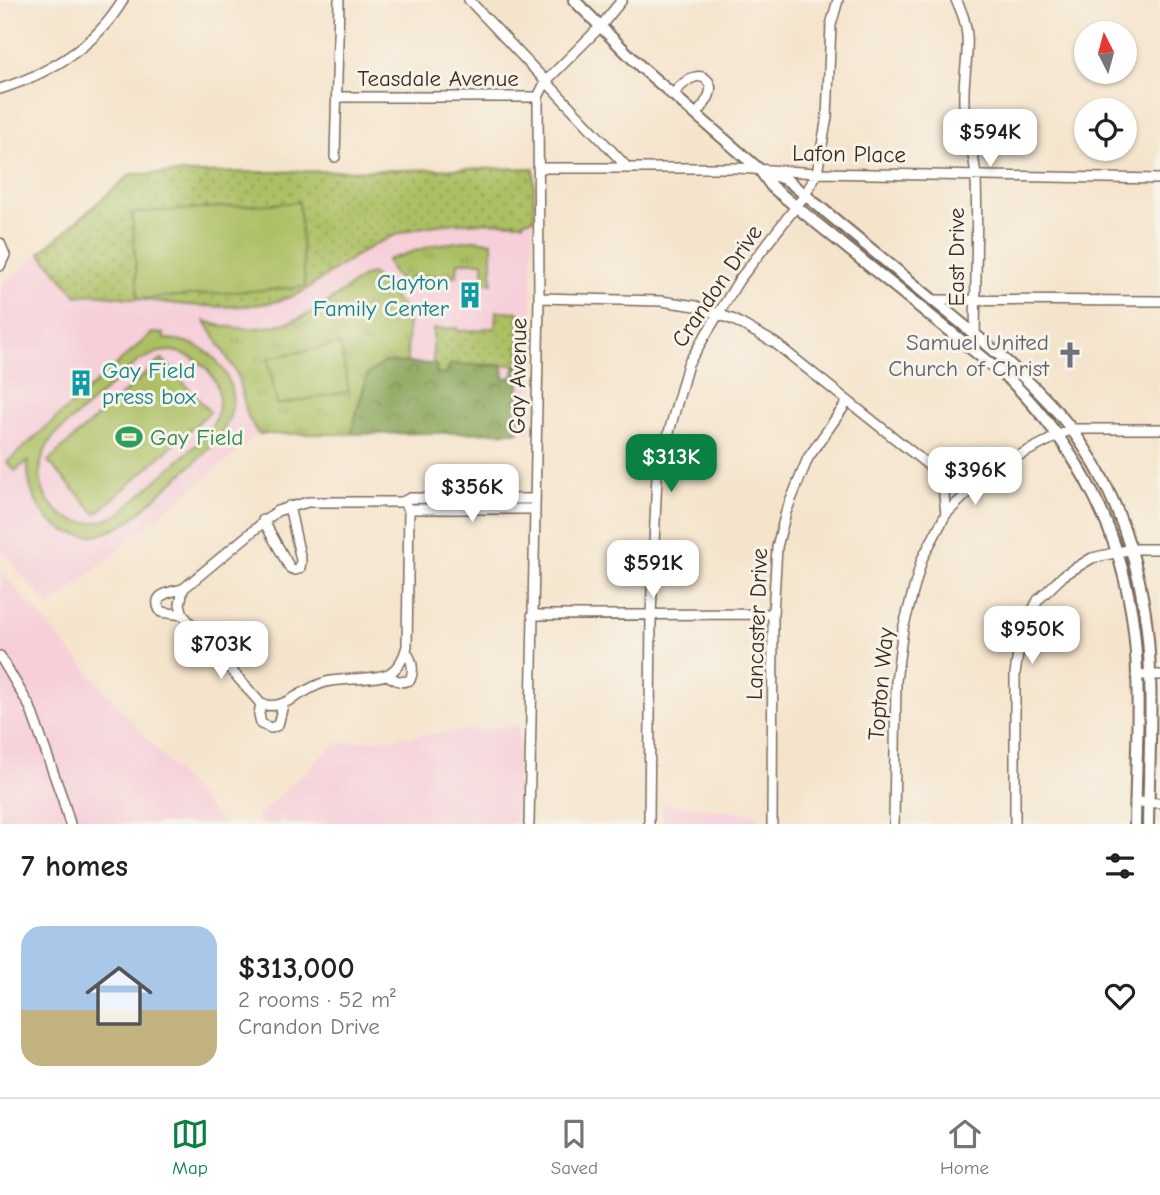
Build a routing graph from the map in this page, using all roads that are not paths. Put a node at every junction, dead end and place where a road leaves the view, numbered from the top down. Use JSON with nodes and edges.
{"nodes":[{"id":1,"x":123,"y":0,"type":"edge"},
{"id":2,"x":339,"y":0,"type":"edge"},
{"id":3,"x":469,"y":0,"type":"edge"},
{"id":4,"x":574,"y":0,"type":"edge"},
{"id":5,"x":622,"y":0,"type":"edge"},
{"id":6,"x":838,"y":0,"type":"edge"},
{"id":7,"x":956,"y":0,"type":"edge"},
{"id":8,"x":600,"y":27,"type":"junction"},
{"id":9,"x":546,"y":82,"type":"junction"},
{"id":10,"x":0,"y":89,"type":"edge"},
{"id":11,"x":672,"y":96,"type":"junction"},
{"id":12,"x":337,"y":97,"type":"junction"},
{"id":13,"x":538,"y":97,"type":"junction"},
{"id":14,"x":696,"y":115,"type":"junction"},
{"id":15,"x":335,"y":157,"type":"dead end"},
{"id":16,"x":627,"y":167,"type":"junction"},
{"id":17,"x":538,"y":168,"type":"junction"},
{"id":18,"x":760,"y":170,"type":"junction"},
{"id":19,"x":817,"y":173,"type":"junction"},
{"id":20,"x":976,"y":176,"type":"junction"},
{"id":21,"x":1160,"y":179,"type":"edge"},
{"id":22,"x":805,"y":195,"type":"junction"},
{"id":23,"x":796,"y":207,"type":"junction"},
{"id":24,"x":0,"y":243,"type":"edge"},
{"id":25,"x":0,"y":266,"type":"edge"},
{"id":26,"x":539,"y":298,"type":"junction"},
{"id":27,"x":933,"y":300,"type":"junction"},
{"id":28,"x":975,"y":300,"type":"junction"},
{"id":29,"x":1160,"y":301,"type":"edge"},
{"id":30,"x":718,"y":313,"type":"junction"},
{"id":31,"x":975,"y":334,"type":"junction"},
{"id":32,"x":975,"y":350,"type":"junction"},
{"id":33,"x":848,"y":401,"type":"junction"},
{"id":34,"x":1071,"y":429,"type":"junction"},
{"id":35,"x":1160,"y":429,"type":"edge"},
{"id":36,"x":1059,"y":435,"type":"junction"},
{"id":37,"x":942,"y":475,"type":"junction"},
{"id":38,"x":982,"y":479,"type":"junction"},
{"id":39,"x":534,"y":499,"type":"junction"},
{"id":40,"x":431,"y":504,"type":"junction"},
{"id":41,"x":289,"y":506,"type":"junction"},
{"id":42,"x":406,"y":506,"type":"junction"},
{"id":43,"x":534,"y":509,"type":"junction"},
{"id":44,"x":946,"y":514,"type":"junction"},
{"id":45,"x":263,"y":520,"type":"junction"},
{"id":46,"x":1132,"y":549,"type":"junction"},
{"id":47,"x":1160,"y":549,"type":"edge"},
{"id":48,"x":1116,"y":551,"type":"junction"},
{"id":49,"x":183,"y":589,"type":"junction"},
{"id":50,"x":773,"y":614,"type":"junction"},
{"id":51,"x":183,"y":615,"type":"junction"},
{"id":52,"x":532,"y":615,"type":"junction"},
{"id":53,"x":651,"y":615,"type":"junction"},
{"id":54,"x":406,"y":651,"type":"junction"},
{"id":55,"x":0,"y":656,"type":"edge"},
{"id":56,"x":387,"y":675,"type":"junction"},
{"id":57,"x":1136,"y":675,"type":"junction"},
{"id":58,"x":1155,"y":675,"type":"edge"},
{"id":59,"x":261,"y":704,"type":"junction"},
{"id":60,"x":283,"y":705,"type":"junction"},
{"id":61,"x":1136,"y":802,"type":"junction"},
{"id":62,"x":1154,"y":803,"type":"edge"},
{"id":63,"x":70,"y":824,"type":"edge"},
{"id":64,"x":529,"y":824,"type":"edge"},
{"id":65,"x":649,"y":824,"type":"edge"},
{"id":66,"x":772,"y":824,"type":"edge"},
{"id":67,"x":894,"y":824,"type":"edge"},
{"id":68,"x":1015,"y":824,"type":"edge"},
{"id":69,"x":1135,"y":824,"type":"edge"},
{"id":70,"x":1148,"y":824,"type":"edge"}],
"edges":[{"from":1,"to":10,"type":"street"},
{"from":2,"to":12,"type":"street"},
{"from":3,"to":9,"type":"street"},
{"from":4,"to":8,"type":"street"},
{"from":5,"to":8,"type":"street","name":"Teasdale Avenue"},
{"from":6,"to":19,"type":"street","name":"Crandon Drive"},
{"from":7,"to":20,"type":"street","name":"East Drive"},
{"from":8,"to":9,"type":"street","name":"Teasdale Avenue"},
{"from":8,"to":11,"type":"street"},
{"from":9,"to":13,"type":"street","name":"Teasdale Avenue"},
{"from":9,"to":16,"type":"street"},
{"from":11,"to":14,"type":"street"},
{"from":11,"to":14,"type":"street"},
{"from":12,"to":13,"type":"street","name":"Teasdale Avenue"},
{"from":12,"to":15,"type":"street"},
{"from":13,"to":17,"type":"street","name":"Gay Avenue"},
{"from":14,"to":18,"type":"street"},
{"from":16,"to":17,"type":"street","name":"Lafon Place"},
{"from":16,"to":18,"type":"street","name":"Lafon Place"},
{"from":17,"to":26,"type":"street","name":"Gay Avenue"},
{"from":18,"to":19,"type":"street","name":"Lafon Place"},
{"from":18,"to":22,"type":"street"},
{"from":18,"to":23,"type":"street"},
{"from":19,"to":20,"type":"street","name":"Lafon Place"},
{"from":19,"to":22,"type":"street","name":"Crandon Drive"},
{"from":20,"to":21,"type":"street","name":"Lafon Place"},
{"from":20,"to":28,"type":"street","name":"East Drive"},
{"from":22,"to":23,"type":"street","name":"Crandon Drive"},
{"from":22,"to":27,"type":"street"},
{"from":23,"to":30,"type":"street","name":"Crandon Drive"},
{"from":23,"to":32,"type":"street"},
{"from":24,"to":25,"type":"street"},
{"from":26,"to":30,"type":"street"},
{"from":26,"to":39,"type":"street","name":"Gay Avenue"},
{"from":27,"to":28,"type":"street"},
{"from":27,"to":31,"type":"street"},
{"from":28,"to":29,"type":"street"},
{"from":28,"to":31,"type":"street","name":"East Drive"},
{"from":30,"to":33,"type":"street"},
{"from":30,"to":53,"type":"street","name":"Crandon Drive"},
{"from":31,"to":32,"type":"street","name":"East Drive"},
{"from":31,"to":34,"type":"street"},
{"from":32,"to":36,"type":"street"},
{"from":33,"to":37,"type":"street"},
{"from":33,"to":50,"type":"street","name":"Lancaster Drive"},
{"from":34,"to":35,"type":"street"},
{"from":34,"to":36,"type":"street","name":"Topton Way"},
{"from":34,"to":46,"type":"street"},
{"from":36,"to":38,"type":"street","name":"Topton Way"},
{"from":36,"to":48,"type":"street"},
{"from":37,"to":38,"type":"street"},
{"from":37,"to":44,"type":"street"},
{"from":38,"to":44,"type":"street","name":"Topton Way"},
{"from":39,"to":40,"type":"street"},
{"from":39,"to":43,"type":"street","name":"Gay Avenue"},
{"from":40,"to":42,"type":"street"},
{"from":40,"to":43,"type":"street"},
{"from":41,"to":42,"type":"street"},
{"from":41,"to":45,"type":"street"},
{"from":41,"to":45,"type":"street"},
{"from":42,"to":54,"type":"street"},
{"from":43,"to":52,"type":"street","name":"Gay Avenue"},
{"from":44,"to":67,"type":"street","name":"Topton Way"},
{"from":45,"to":49,"type":"street"},
{"from":46,"to":47,"type":"street"},
{"from":46,"to":48,"type":"street"},
{"from":46,"to":58,"type":"street"},
{"from":48,"to":57,"type":"street"},
{"from":48,"to":68,"type":"street"},
{"from":49,"to":51,"type":"street"},
{"from":49,"to":51,"type":"street"},
{"from":50,"to":53,"type":"street"},
{"from":50,"to":66,"type":"street","name":"Lancaster Drive"},
{"from":51,"to":59,"type":"street"},
{"from":52,"to":53,"type":"street"},
{"from":52,"to":64,"type":"street","name":"Gay Avenue"},
{"from":53,"to":65,"type":"street","name":"Crandon Drive"},
{"from":54,"to":56,"type":"street"},
{"from":54,"to":56,"type":"street"},
{"from":55,"to":63,"type":"street"},
{"from":56,"to":60,"type":"street"},
{"from":57,"to":58,"type":"street"},
{"from":57,"to":61,"type":"street"},
{"from":58,"to":62,"type":"street"},
{"from":59,"to":60,"type":"street"},
{"from":59,"to":60,"type":"street"},
{"from":61,"to":62,"type":"street"},
{"from":61,"to":69,"type":"street"},
{"from":62,"to":70,"type":"street"}]}
